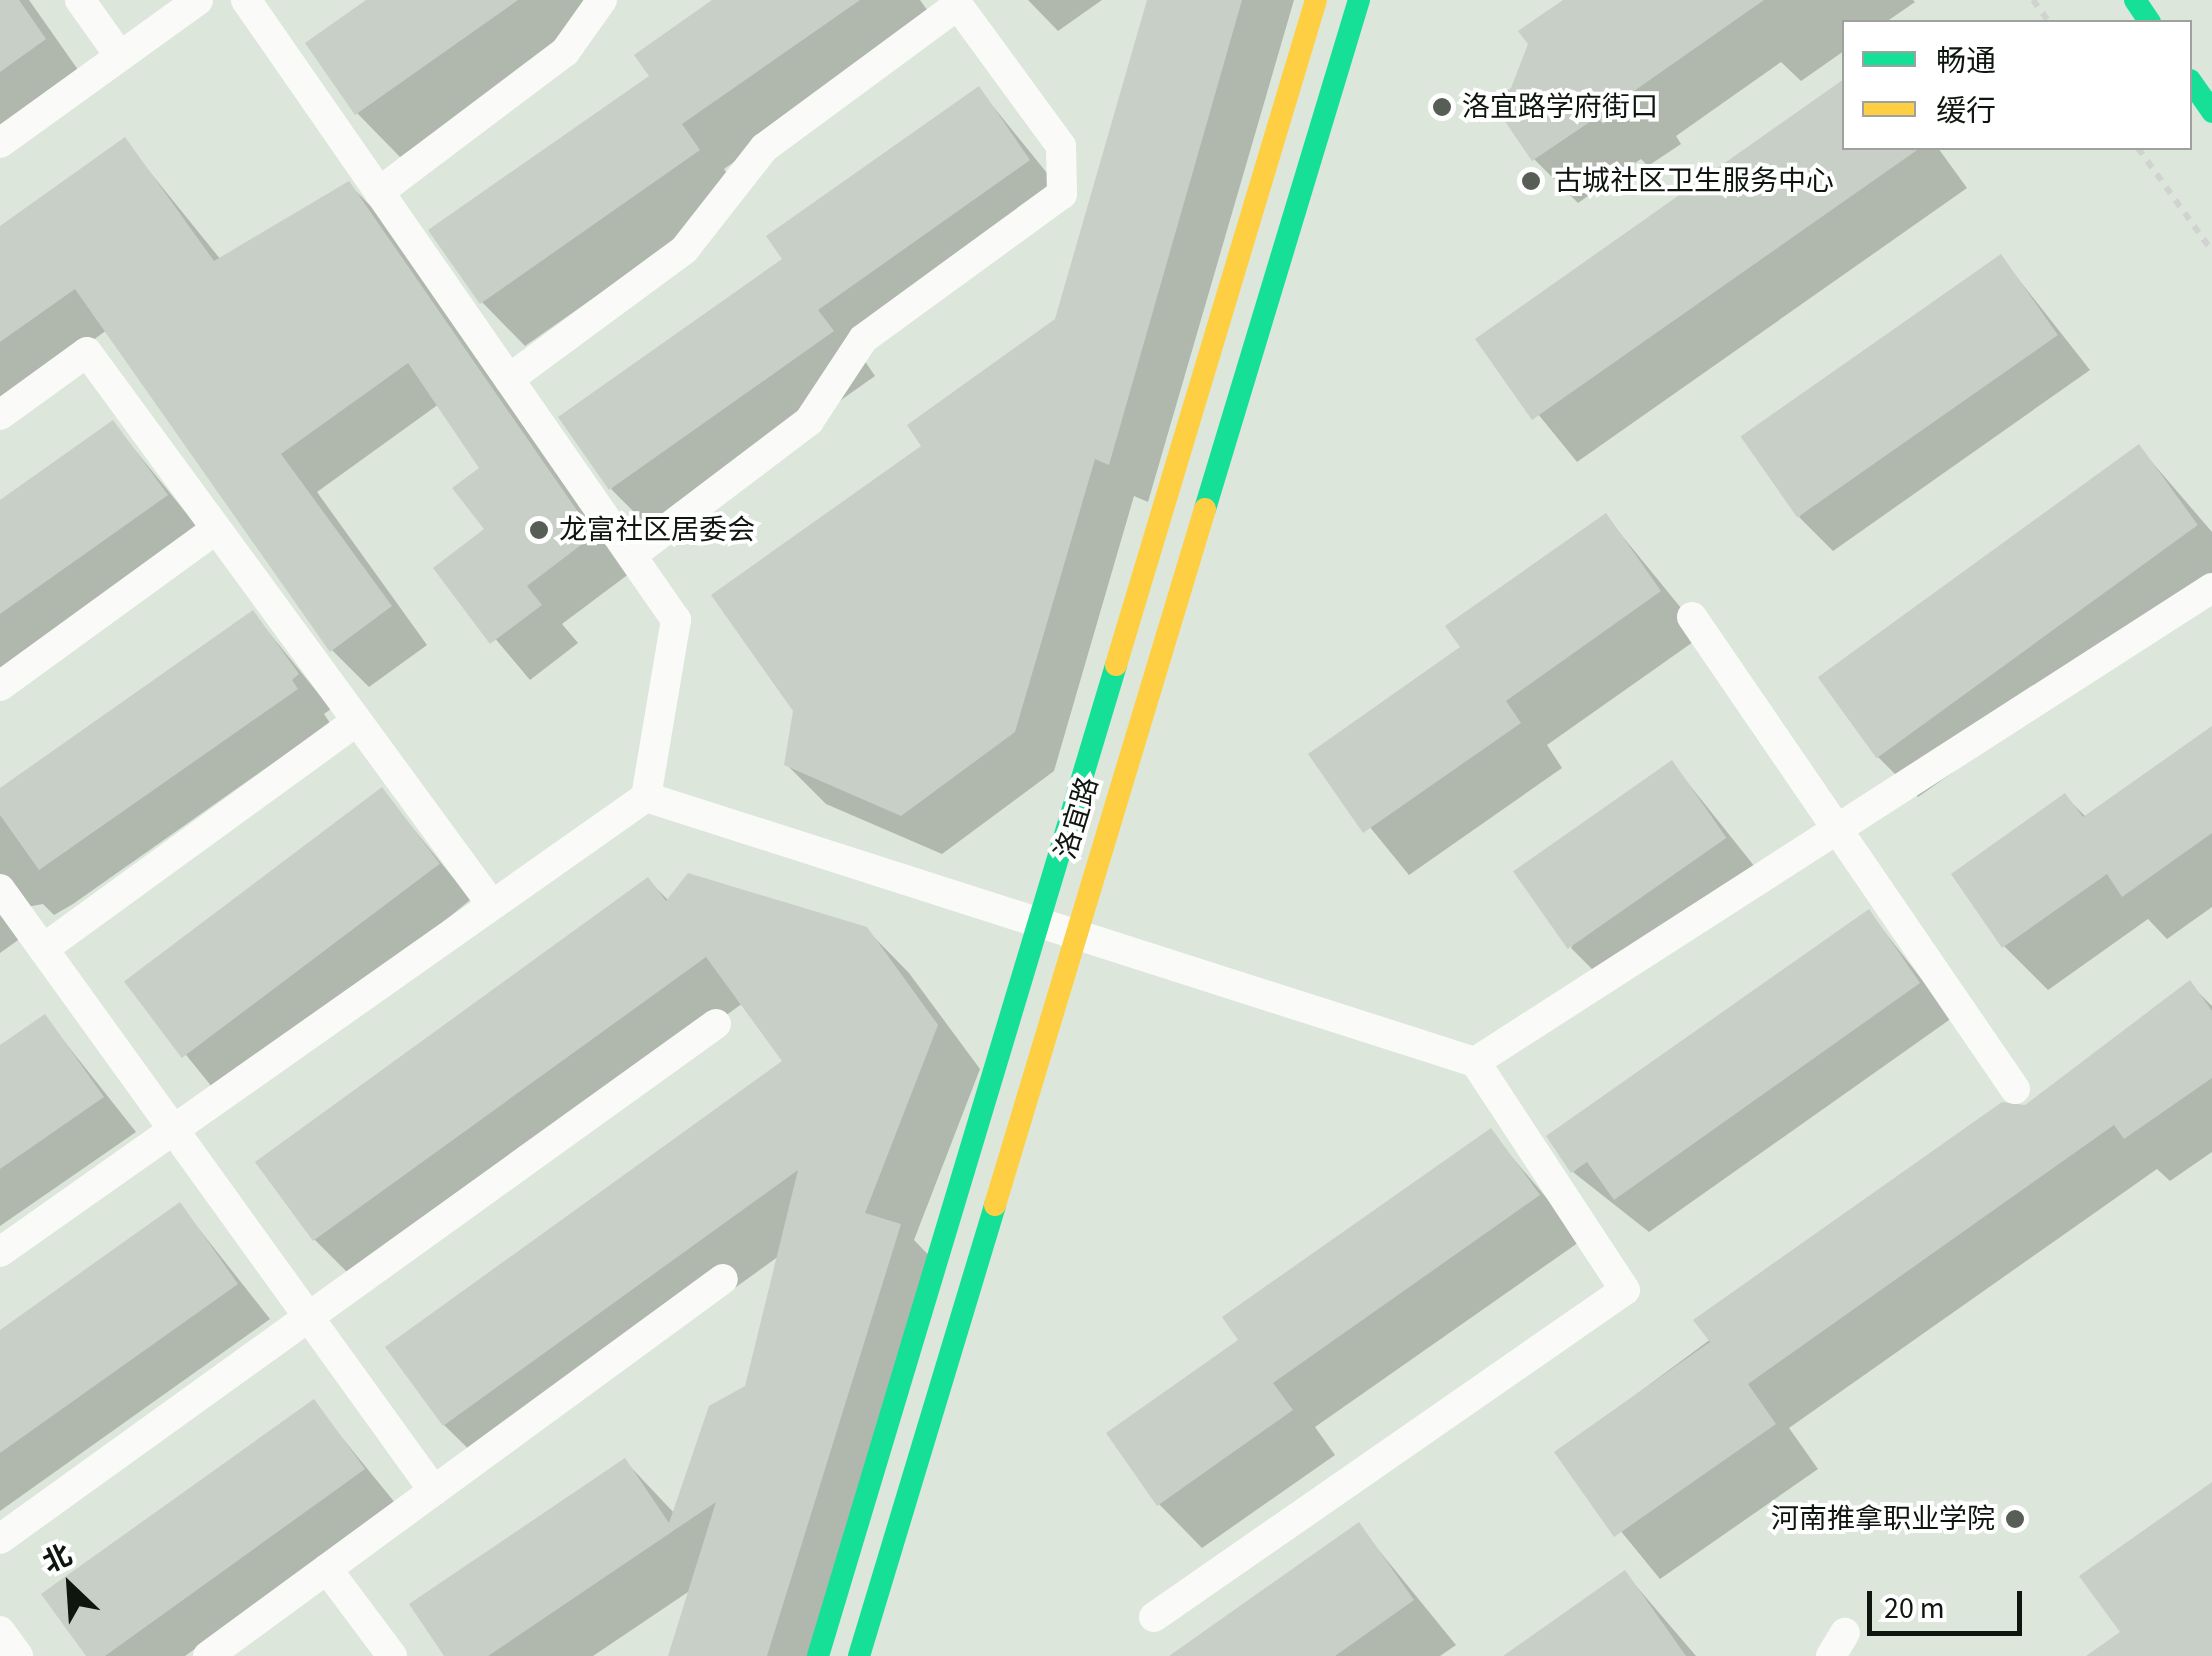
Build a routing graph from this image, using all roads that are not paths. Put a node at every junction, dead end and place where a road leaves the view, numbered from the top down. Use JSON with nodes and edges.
{"nodes":[{"id":1,"x":80,"y":0,"type":"edge"},
{"id":2,"x":198,"y":0,"type":"edge"},
{"id":3,"x":246,"y":0,"type":"edge"},
{"id":4,"x":602,"y":0,"type":"edge"},
{"id":5,"x":1316,"y":0,"type":"edge"},
{"id":6,"x":1359,"y":0,"type":"edge"},
{"id":7,"x":956,"y":3,"type":"edge"},
{"id":8,"x":120,"y":56,"type":"junction"},
{"id":9,"x":2192,"y":83,"type":"edge"},
{"id":10,"x":2212,"y":112,"type":"edge"},
{"id":11,"x":0,"y":142,"type":"edge"},
{"id":12,"x":379,"y":192,"type":"junction"},
{"id":13,"x":509,"y":379,"type":"junction"},
{"id":14,"x":0,"y":415,"type":"edge"},
{"id":15,"x":216,"y":529,"type":"junction"},
{"id":16,"x":632,"y":554,"type":"junction"},
{"id":17,"x":2212,"y":588,"type":"edge"},
{"id":18,"x":1692,"y":617,"type":"dead end"},
{"id":19,"x":0,"y":686,"type":"edge"},
{"id":20,"x":357,"y":722,"type":"junction"},
{"id":21,"x":646,"y":797,"type":"junction"},
{"id":22,"x":1842,"y":826,"type":"junction"},
{"id":23,"x":0,"y":889,"type":"edge"},
{"id":24,"x":492,"y":905,"type":"junction"},
{"id":25,"x":1034,"y":926,"type":"junction"},
{"id":26,"x":1072,"y":939,"type":"junction"},
{"id":27,"x":43,"y":949,"type":"junction"},
{"id":28,"x":716,"y":1024,"type":"dead end"},
{"id":29,"x":1475,"y":1062,"type":"junction"},
{"id":30,"x":2015,"y":1090,"type":"dead end"},
{"id":31,"x":174,"y":1130,"type":"junction"},
{"id":32,"x":0,"y":1252,"type":"edge"},
{"id":33,"x":722,"y":1279,"type":"dead end"},
{"id":34,"x":308,"y":1318,"type":"junction"},
{"id":35,"x":434,"y":1491,"type":"junction"},
{"id":36,"x":0,"y":1539,"type":"edge"},
{"id":37,"x":327,"y":1569,"type":"junction"},
{"id":38,"x":1154,"y":1617,"type":"dead end"},
{"id":39,"x":0,"y":1631,"type":"edge"},
{"id":40,"x":18,"y":1656,"type":"edge"},
{"id":41,"x":208,"y":1656,"type":"edge"},
{"id":42,"x":392,"y":1656,"type":"edge"},
{"id":43,"x":818,"y":1656,"type":"edge"},
{"id":44,"x":859,"y":1656,"type":"edge"}],
"edges":[{"from":1,"to":8,"type":"lane"},
{"from":2,"to":8,"type":"lane"},
{"from":3,"to":12,"type":"lane"},
{"from":4,"to":12,"type":"lane"},
{"from":5,"to":25,"type":"street","name":"洛宜路"},
{"from":6,"to":26,"type":"street","name":"洛宜路"},
{"from":7,"to":13,"type":"lane"},
{"from":7,"to":16,"type":"lane"},
{"from":8,"to":11,"type":"lane"},
{"from":9,"to":10,"type":"street"},
{"from":12,"to":13,"type":"lane"},
{"from":13,"to":16,"type":"lane"},
{"from":14,"to":15,"type":"lane"},
{"from":15,"to":19,"type":"lane"},
{"from":15,"to":20,"type":"lane"},
{"from":16,"to":21,"type":"lane"},
{"from":17,"to":22,"type":"lane"},
{"from":18,"to":22,"type":"lane"},
{"from":20,"to":24,"type":"lane"},
{"from":20,"to":27,"type":"lane"},
{"from":21,"to":24,"type":"lane"},
{"from":21,"to":25,"type":"lane"},
{"from":22,"to":29,"type":"lane"},
{"from":22,"to":30,"type":"lane"},
{"from":23,"to":27,"type":"lane"},
{"from":24,"to":31,"type":"lane"},
{"from":25,"to":26,"type":"lane"},
{"from":25,"to":43,"type":"street","name":"洛宜路"},
{"from":26,"to":29,"type":"lane"},
{"from":26,"to":44,"type":"street","name":"洛宜路"},
{"from":27,"to":31,"type":"lane"},
{"from":28,"to":34,"type":"lane"},
{"from":29,"to":38,"type":"lane"},
{"from":31,"to":32,"type":"lane"},
{"from":31,"to":34,"type":"lane"},
{"from":33,"to":35,"type":"lane"},
{"from":34,"to":35,"type":"lane"},
{"from":34,"to":36,"type":"lane"},
{"from":35,"to":37,"type":"lane"},
{"from":37,"to":41,"type":"lane"},
{"from":37,"to":42,"type":"lane"},
{"from":39,"to":40,"type":"lane"}]}
